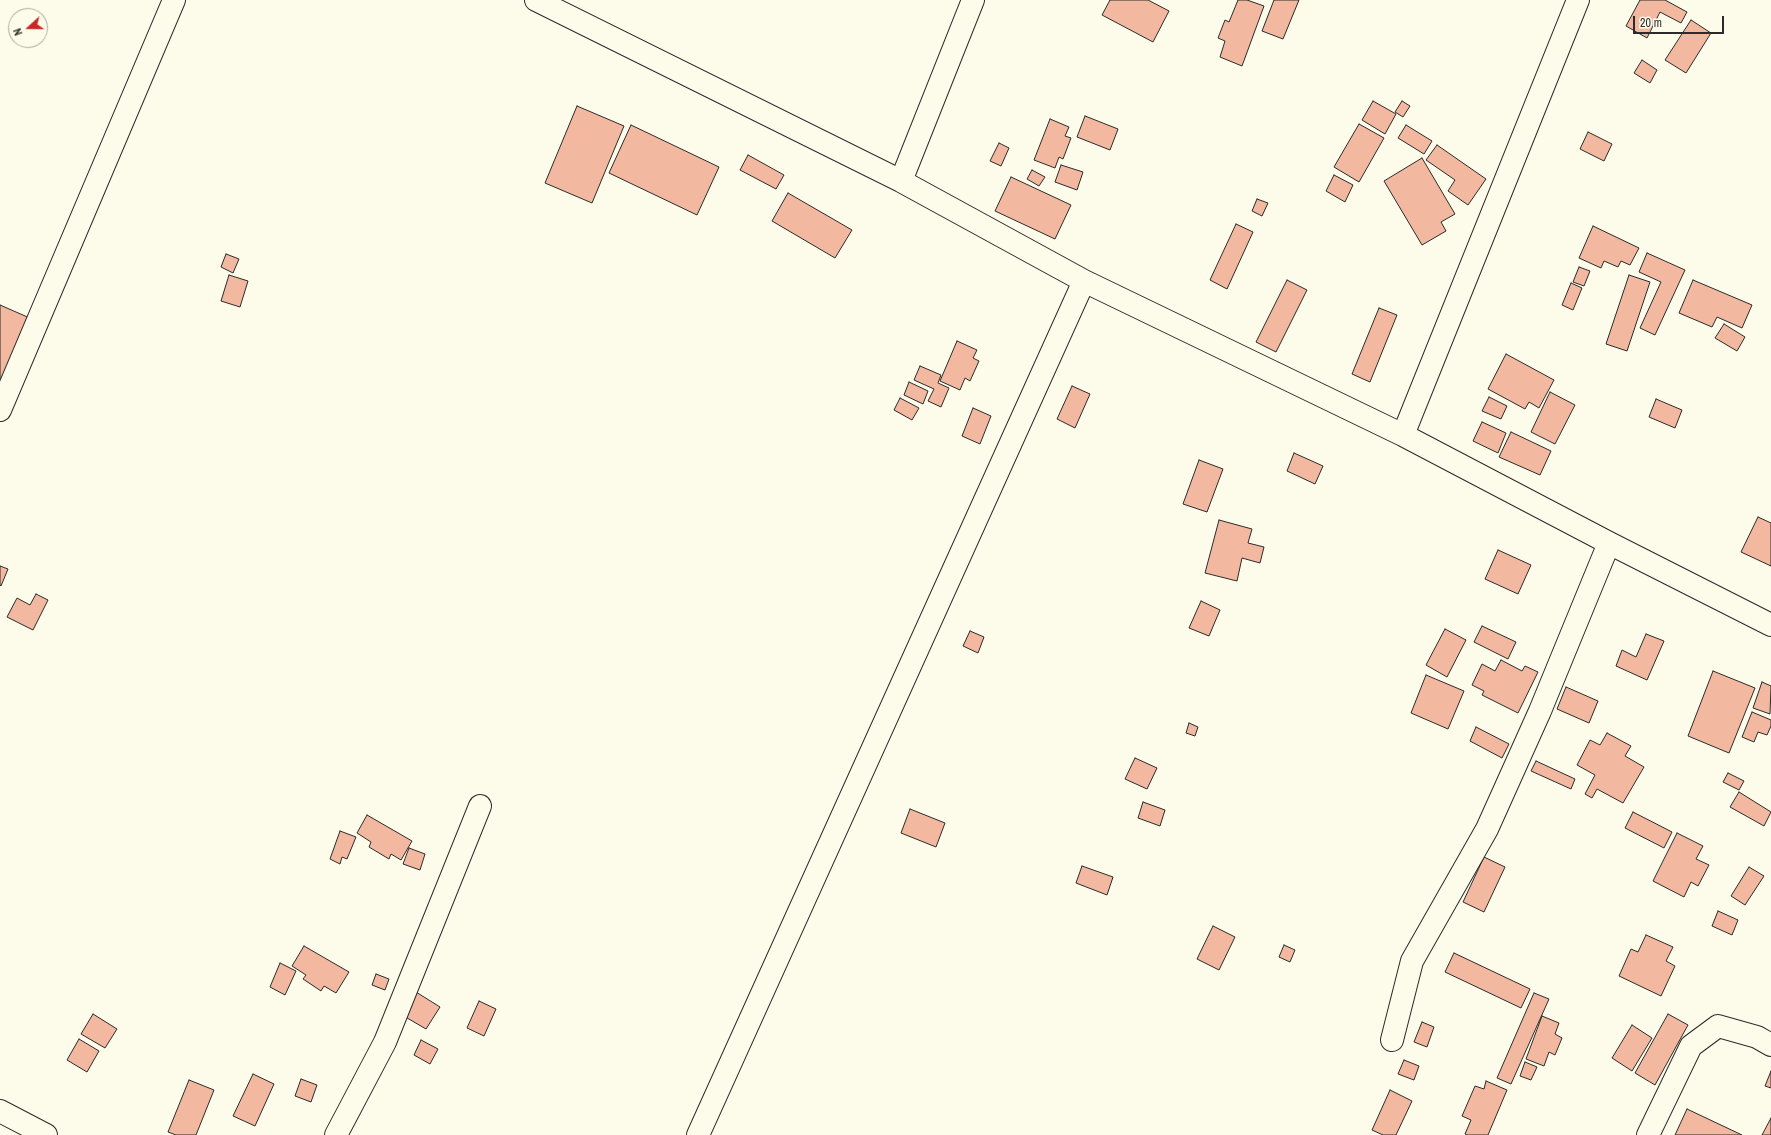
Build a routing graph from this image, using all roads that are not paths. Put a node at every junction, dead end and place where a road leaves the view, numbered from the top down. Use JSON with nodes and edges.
{"nodes":[{"id":1,"x":174,"y":0,"type":"edge"},
{"id":2,"x":536,"y":0,"type":"edge"},
{"id":3,"x":973,"y":0,"type":"edge"},
{"id":4,"x":1578,"y":0,"type":"edge"},
{"id":5,"x":901,"y":181,"type":"junction"},
{"id":6,"x":1084,"y":282,"type":"junction"},
{"id":7,"x":0,"y":410,"type":"edge"},
{"id":8,"x":1403,"y":435,"type":"junction"},
{"id":9,"x":1609,"y":543,"type":"junction"},
{"id":10,"x":1771,"y":625,"type":"edge"},
{"id":11,"x":480,"y":806,"type":"dead end"},
{"id":12,"x":1392,"y":1040,"type":"dead end"},
{"id":13,"x":1771,"y":1045,"type":"edge"},
{"id":14,"x":0,"y":1111,"type":"edge"},
{"id":15,"x":46,"y":1135,"type":"edge"},
{"id":16,"x":336,"y":1135,"type":"edge"},
{"id":17,"x":698,"y":1135,"type":"edge"},
{"id":18,"x":1648,"y":1135,"type":"edge"}],
"edges":[{"from":1,"to":7,"type":"street"},
{"from":2,"to":5,"type":"street"},
{"from":3,"to":5,"type":"street"},
{"from":4,"to":8,"type":"street"},
{"from":5,"to":6,"type":"street"},
{"from":6,"to":8,"type":"street"},
{"from":6,"to":17,"type":"street"},
{"from":8,"to":9,"type":"street"},
{"from":9,"to":10,"type":"street"},
{"from":9,"to":12,"type":"street"},
{"from":11,"to":16,"type":"street"},
{"from":13,"to":18,"type":"street"},
{"from":14,"to":15,"type":"street"}]}
